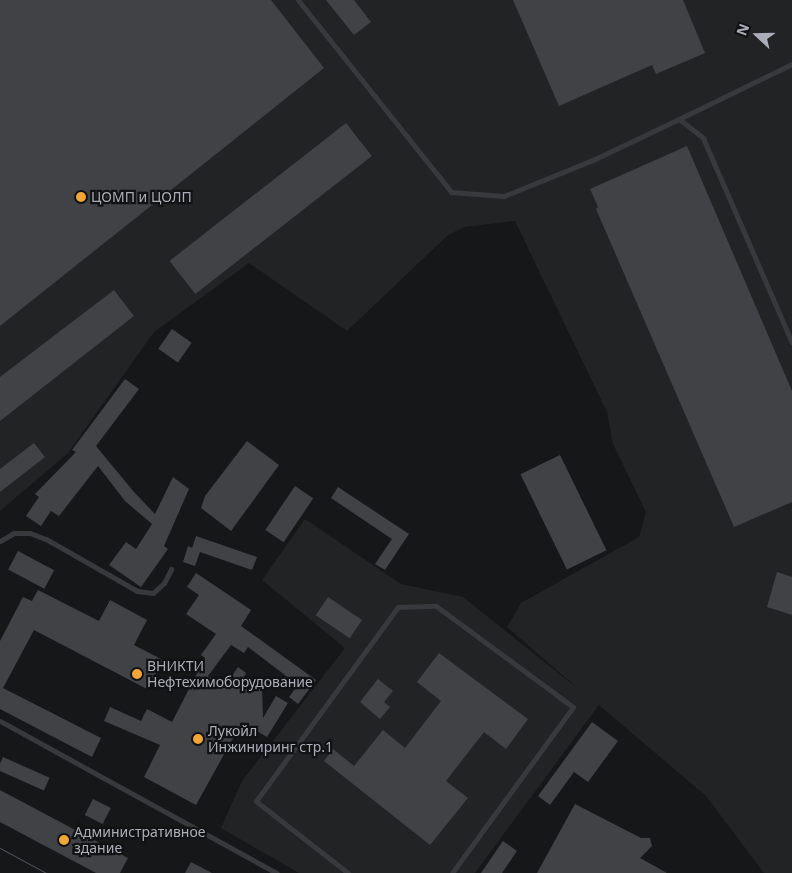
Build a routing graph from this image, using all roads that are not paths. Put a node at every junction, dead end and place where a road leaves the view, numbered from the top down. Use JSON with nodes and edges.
{"nodes":[{"id":1,"x":298,"y":0,"type":"edge"},
{"id":2,"x":792,"y":64,"type":"edge"},
{"id":3,"x":679,"y":119,"type":"junction"},
{"id":4,"x":792,"y":343,"type":"edge"},
{"id":5,"x":0,"y":541,"type":"edge"},
{"id":6,"x":171,"y":569,"type":"dead end"},
{"id":7,"x":0,"y":721,"type":"edge"},
{"id":8,"x":277,"y":873,"type":"edge"},
{"id":9,"x":348,"y":873,"type":"edge"},
{"id":10,"x":452,"y":873,"type":"edge"}],
"edges":[{"from":1,"to":3,"type":"lane"},
{"from":2,"to":3,"type":"lane"},
{"from":3,"to":4,"type":"lane"},
{"from":5,"to":6,"type":"lane"},
{"from":7,"to":8,"type":"lane"},
{"from":9,"to":10,"type":"lane"}]}
